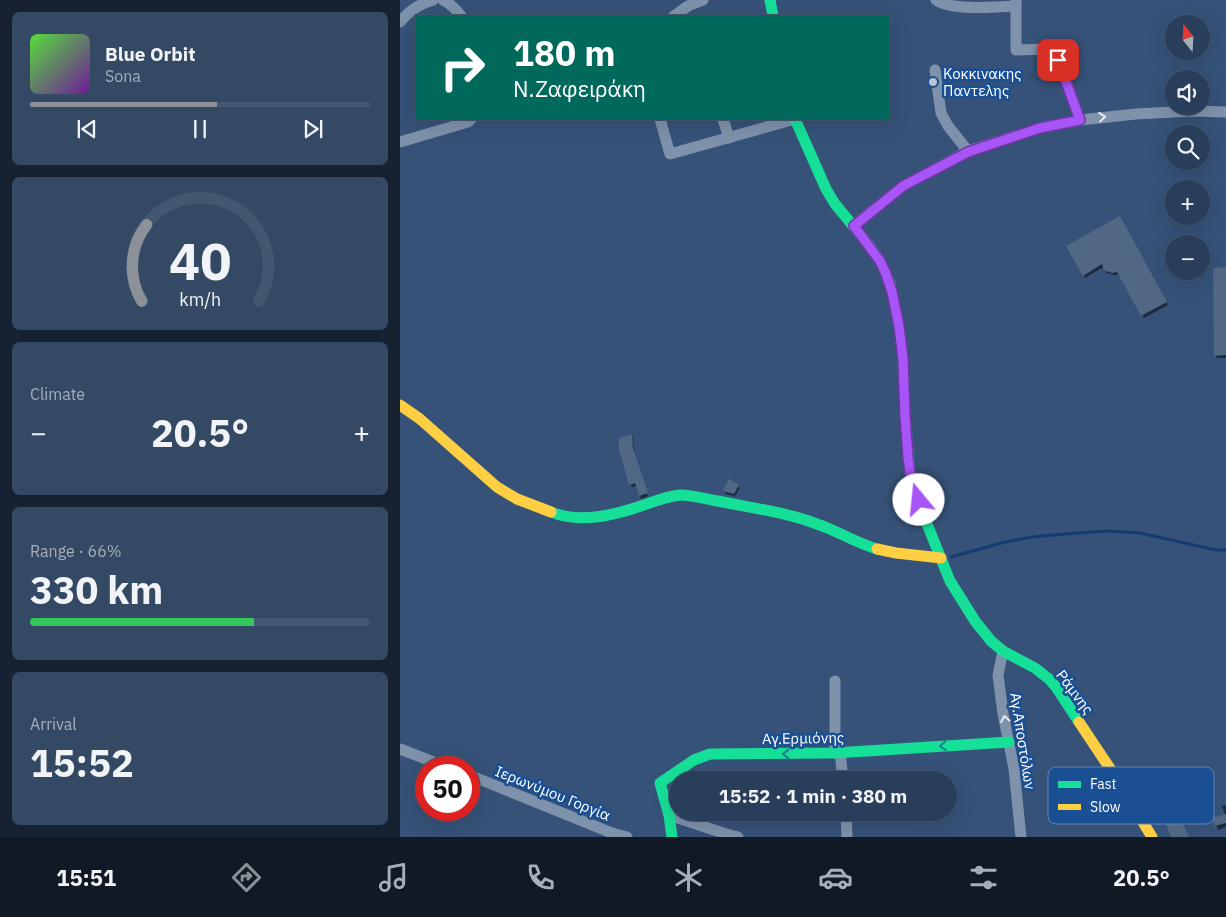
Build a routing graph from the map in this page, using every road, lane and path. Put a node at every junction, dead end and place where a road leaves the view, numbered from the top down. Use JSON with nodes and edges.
{"nodes":[{"id":1,"x":433,"y":0,"type":"edge"},
{"id":2,"x":443,"y":0,"type":"edge"},
{"id":3,"x":702,"y":0,"type":"edge"},
{"id":4,"x":770,"y":0,"type":"edge"},
{"id":5,"x":936,"y":0,"type":"edge"},
{"id":6,"x":1016,"y":3,"type":"edge"},
{"id":7,"x":460,"y":15,"type":"edge"},
{"id":8,"x":675,"y":15,"type":"edge"},
{"id":9,"x":773,"y":15,"type":"edge"},
{"id":10,"x":400,"y":22,"type":"edge"},
{"id":11,"x":935,"y":70,"type":"dead end"},
{"id":12,"x":1226,"y":112,"type":"edge"},
{"id":13,"x":470,"y":120,"type":"edge"},
{"id":14,"x":660,"y":120,"type":"edge"},
{"id":15,"x":723,"y":120,"type":"edge"},
{"id":16,"x":792,"y":120,"type":"edge"},
{"id":17,"x":795,"y":120,"type":"edge"},
{"id":18,"x":1080,"y":120,"type":"junction"},
{"id":19,"x":729,"y":138,"type":"junction"},
{"id":20,"x":400,"y":142,"type":"edge"},
{"id":21,"x":968,"y":152,"type":"junction"},
{"id":22,"x":854,"y":226,"type":"junction"},
{"id":23,"x":400,"y":405,"type":"edge"},
{"id":24,"x":941,"y":558,"type":"junction"},
{"id":25,"x":1003,"y":650,"type":"junction"},
{"id":26,"x":835,"y":681,"type":"dead end"},
{"id":27,"x":1009,"y":742,"type":"junction"},
{"id":28,"x":400,"y":749,"type":"edge"},
{"id":29,"x":837,"y":753,"type":"junction"},
{"id":30,"x":418,"y":756,"type":"edge"},
{"id":31,"x":1109,"y":767,"type":"edge"},
{"id":32,"x":678,"y":771,"type":"edge"},
{"id":33,"x":841,"y":771,"type":"edge"},
{"id":34,"x":669,"y":777,"type":"edge"},
{"id":35,"x":480,"y":779,"type":"edge"},
{"id":36,"x":669,"y":815,"type":"edge"},
{"id":37,"x":670,"y":821,"type":"edge"},
{"id":38,"x":686,"y":821,"type":"edge"},
{"id":39,"x":846,"y":821,"type":"edge"},
{"id":40,"x":1144,"y":824,"type":"edge"},
{"id":41,"x":627,"y":837,"type":"edge"},
{"id":42,"x":672,"y":837,"type":"edge"},
{"id":43,"x":738,"y":837,"type":"edge"},
{"id":44,"x":847,"y":837,"type":"edge"},
{"id":45,"x":1021,"y":837,"type":"edge"},
{"id":46,"x":1152,"y":837,"type":"edge"}],
"edges":[{"from":1,"to":10,"type":"street"},
{"from":2,"to":7,"type":"street"},
{"from":3,"to":8,"type":"street"},
{"from":4,"to":9,"type":"street"},
{"from":5,"to":6,"type":"street"},
{"from":6,"to":18,"type":"street"},
{"from":11,"to":21,"type":"street"},
{"from":18,"to":12,"type":"street","one_way":true},
{"from":13,"to":20,"type":"street"},
{"from":14,"to":19,"type":"street"},
{"from":15,"to":19,"type":"street"},
{"from":16,"to":19,"type":"street"},
{"from":17,"to":22,"type":"street","name":"Ράμνης"},
{"from":18,"to":21,"type":"street"},
{"from":21,"to":22,"type":"street"},
{"from":22,"to":24,"type":"street","name":"Ράμνης"},
{"from":23,"to":24,"type":"street"},
{"from":24,"to":25,"type":"street","name":"Ράμνης"},
{"from":27,"to":25,"type":"street","name":"Αγ.Αποστόλων","one_way":true},
{"from":25,"to":31,"type":"street","name":"Ράμνης"},
{"from":26,"to":29,"type":"street"},
{"from":27,"to":29,"type":"street","name":"Αγ.Ερμιόνης","one_way":true},
{"from":27,"to":45,"type":"street","name":"Αγ.Αποστόλων"},
{"from":28,"to":30,"type":"street"},
{"from":29,"to":32,"type":"street","name":"Αγ.Ερμιόνης","one_way":true},
{"from":29,"to":33,"type":"street"},
{"from":34,"to":36,"type":"street","name":"Αγ.Ερμιόνης","one_way":true},
{"from":35,"to":41,"type":"street","name":"Ιερωνύμου Γοργία"},
{"from":37,"to":42,"type":"street","name":"Αγ.Ερμιόνης"},
{"from":38,"to":43,"type":"street"},
{"from":39,"to":44,"type":"street"},
{"from":40,"to":46,"type":"street","name":"Ράμνης"}]}
